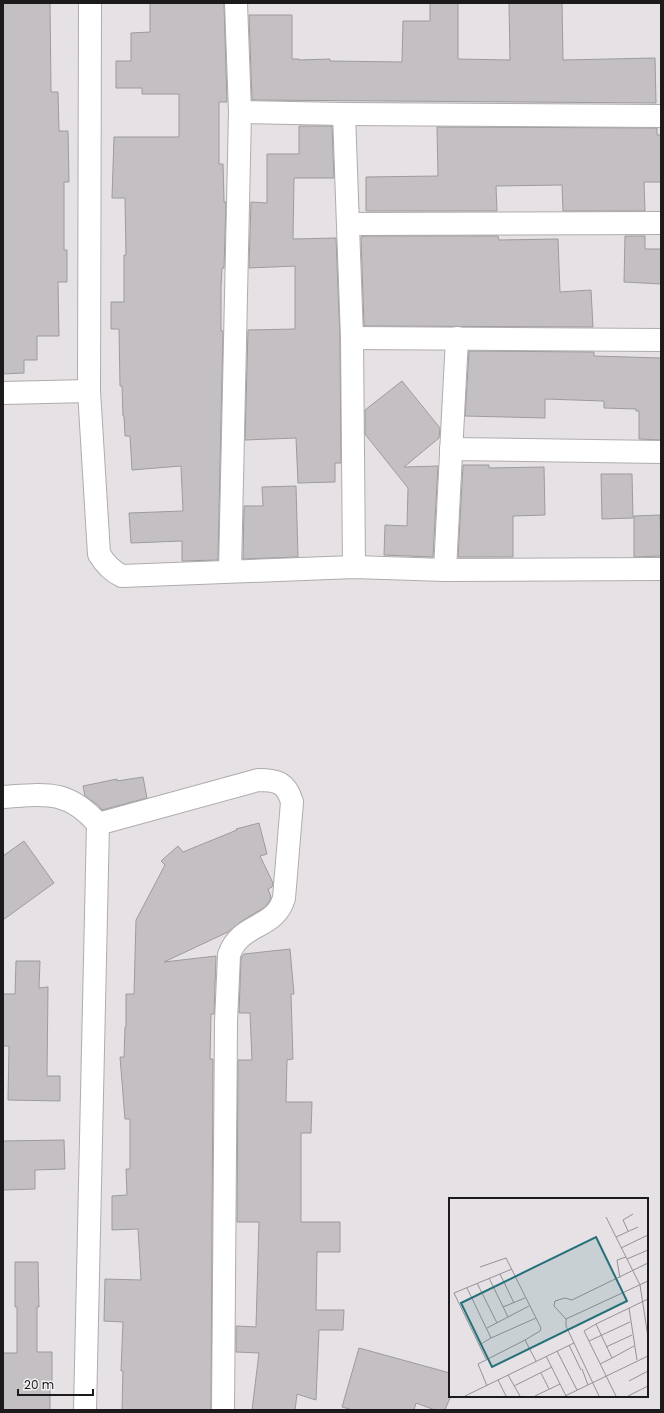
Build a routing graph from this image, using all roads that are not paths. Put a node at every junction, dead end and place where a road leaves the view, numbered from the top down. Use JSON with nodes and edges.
{"nodes":[{"id":1,"x":90,"y":3,"type":"edge"},
{"id":2,"x":236,"y":3,"type":"edge"},
{"id":3,"x":240,"y":112,"type":"junction"},
{"id":4,"x":344,"y":114,"type":"junction"},
{"id":5,"x":661,"y":116,"type":"edge"},
{"id":6,"x":661,"y":223,"type":"edge"},
{"id":7,"x":348,"y":224,"type":"junction"},
{"id":8,"x":352,"y":338,"type":"junction"},
{"id":9,"x":457,"y":338,"type":"junction"},
{"id":10,"x":661,"y":340,"type":"edge"},
{"id":11,"x":89,"y":391,"type":"junction"},
{"id":12,"x":3,"y":393,"type":"edge"},
{"id":13,"x":451,"y":449,"type":"junction"},
{"id":14,"x":661,"y":452,"type":"edge"},
{"id":15,"x":354,"y":567,"type":"junction"},
{"id":16,"x":661,"y":569,"type":"edge"},
{"id":17,"x":445,"y":570,"type":"junction"},
{"id":18,"x":230,"y":571,"type":"junction"},
{"id":19,"x":3,"y":797,"type":"edge"},
{"id":20,"x":98,"y":824,"type":"junction"},
{"id":21,"x":85,"y":1410,"type":"edge"},
{"id":22,"x":223,"y":1410,"type":"edge"}],
"edges":[{"from":1,"to":11,"type":"street"},
{"from":2,"to":3,"type":"street"},
{"from":3,"to":4,"type":"street"},
{"from":3,"to":18,"type":"street"},
{"from":4,"to":5,"type":"street"},
{"from":4,"to":7,"type":"street"},
{"from":6,"to":7,"type":"street"},
{"from":7,"to":8,"type":"street"},
{"from":8,"to":9,"type":"street"},
{"from":8,"to":15,"type":"street"},
{"from":9,"to":10,"type":"street"},
{"from":9,"to":13,"type":"street"},
{"from":11,"to":12,"type":"street"},
{"from":11,"to":18,"type":"street"},
{"from":13,"to":14,"type":"street"},
{"from":13,"to":17,"type":"street"},
{"from":15,"to":17,"type":"street"},
{"from":15,"to":18,"type":"street"},
{"from":16,"to":17,"type":"street"},
{"from":19,"to":20,"type":"street"},
{"from":20,"to":21,"type":"street"},
{"from":20,"to":22,"type":"street"}]}
